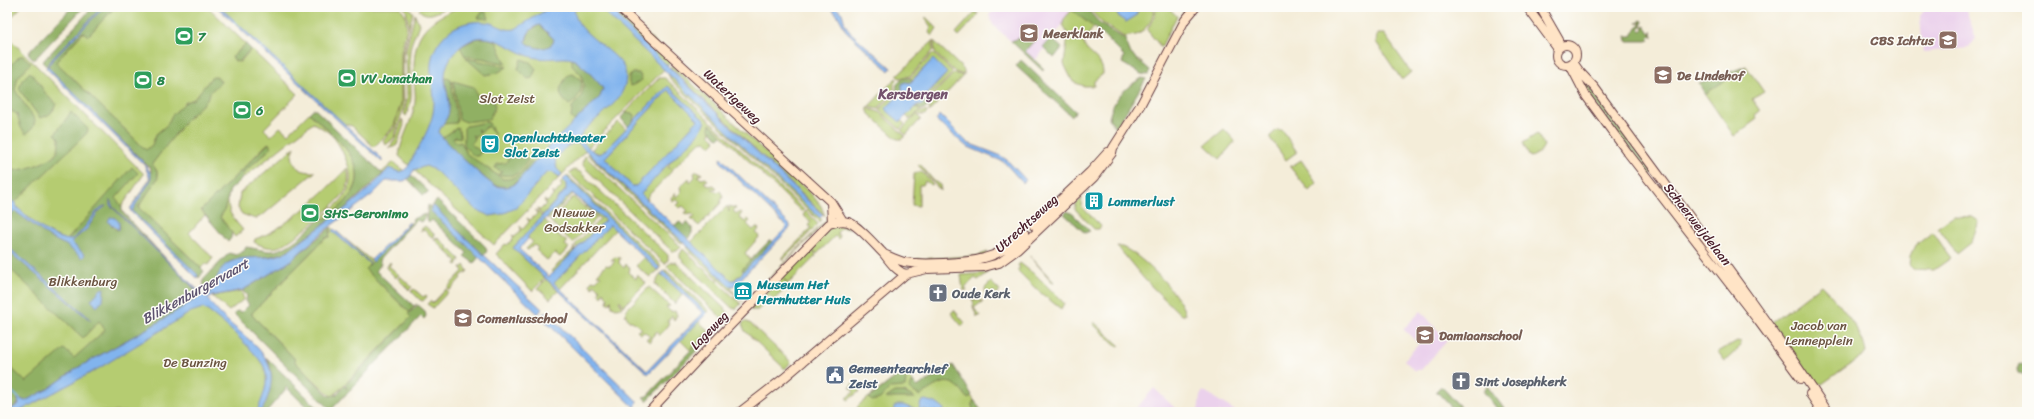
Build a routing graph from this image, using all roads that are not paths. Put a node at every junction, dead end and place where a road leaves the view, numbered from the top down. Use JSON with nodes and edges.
{"nodes":[{"id":1,"x":618,"y":7,"type":"edge"},
{"id":2,"x":1196,"y":7,"type":"edge"},
{"id":3,"x":1527,"y":7,"type":"edge"},
{"id":4,"x":1540,"y":7,"type":"edge"},
{"id":5,"x":1561,"y":47,"type":"junction"},
{"id":6,"x":1571,"y":63,"type":"junction"},
{"id":7,"x":1113,"y":148,"type":"junction"},
{"id":8,"x":831,"y":202,"type":"junction"},
{"id":9,"x":843,"y":221,"type":"junction"},
{"id":10,"x":832,"y":223,"type":"junction"},
{"id":11,"x":884,"y":254,"type":"junction"},
{"id":12,"x":903,"y":262,"type":"joint"},
{"id":13,"x":906,"y":274,"type":"junction"},
{"id":14,"x":1814,"y":395,"type":"junction"},
{"id":15,"x":649,"y":412,"type":"edge"},
{"id":16,"x":740,"y":412,"type":"edge"},
{"id":17,"x":1822,"y":412,"type":"edge"},
{"id":18,"x":1828,"y":412,"type":"edge"}],
"edges":[{"from":1,"to":8,"type":"street","name":"Waterigeweg"},
{"from":2,"to":7,"type":"street","name":"Utrechtseweg"},
{"from":3,"to":5,"type":"street"},
{"from":4,"to":5,"type":"street"},
{"from":5,"to":6,"type":"street"},
{"from":5,"to":6,"type":"street"},
{"from":6,"to":14,"type":"street","name":"Schaerweijdelaan"},
{"from":6,"to":14,"type":"street","name":"Schaerweijdelaan"},
{"from":7,"to":12,"type":"street","name":"Utrechtseweg"},
{"from":7,"to":13,"type":"street","name":"Utrechtseweg"},
{"from":8,"to":9,"type":"street","name":"Waterigeweg"},
{"from":8,"to":10,"type":"street"},
{"from":9,"to":10,"type":"street","name":"Lageweg"},
{"from":9,"to":11,"type":"street","name":"Waterigeweg"},
{"from":10,"to":15,"type":"street","name":"Lageweg"},
{"from":11,"to":12,"type":"street","name":"Waterigeweg"},
{"from":11,"to":13,"type":"street","name":"Waterigeweg"},
{"from":13,"to":16,"type":"street"},
{"from":14,"to":17,"type":"street","name":"Schaerweijdelaan"},
{"from":14,"to":18,"type":"street","name":"Schaerweijdelaan"}]}
